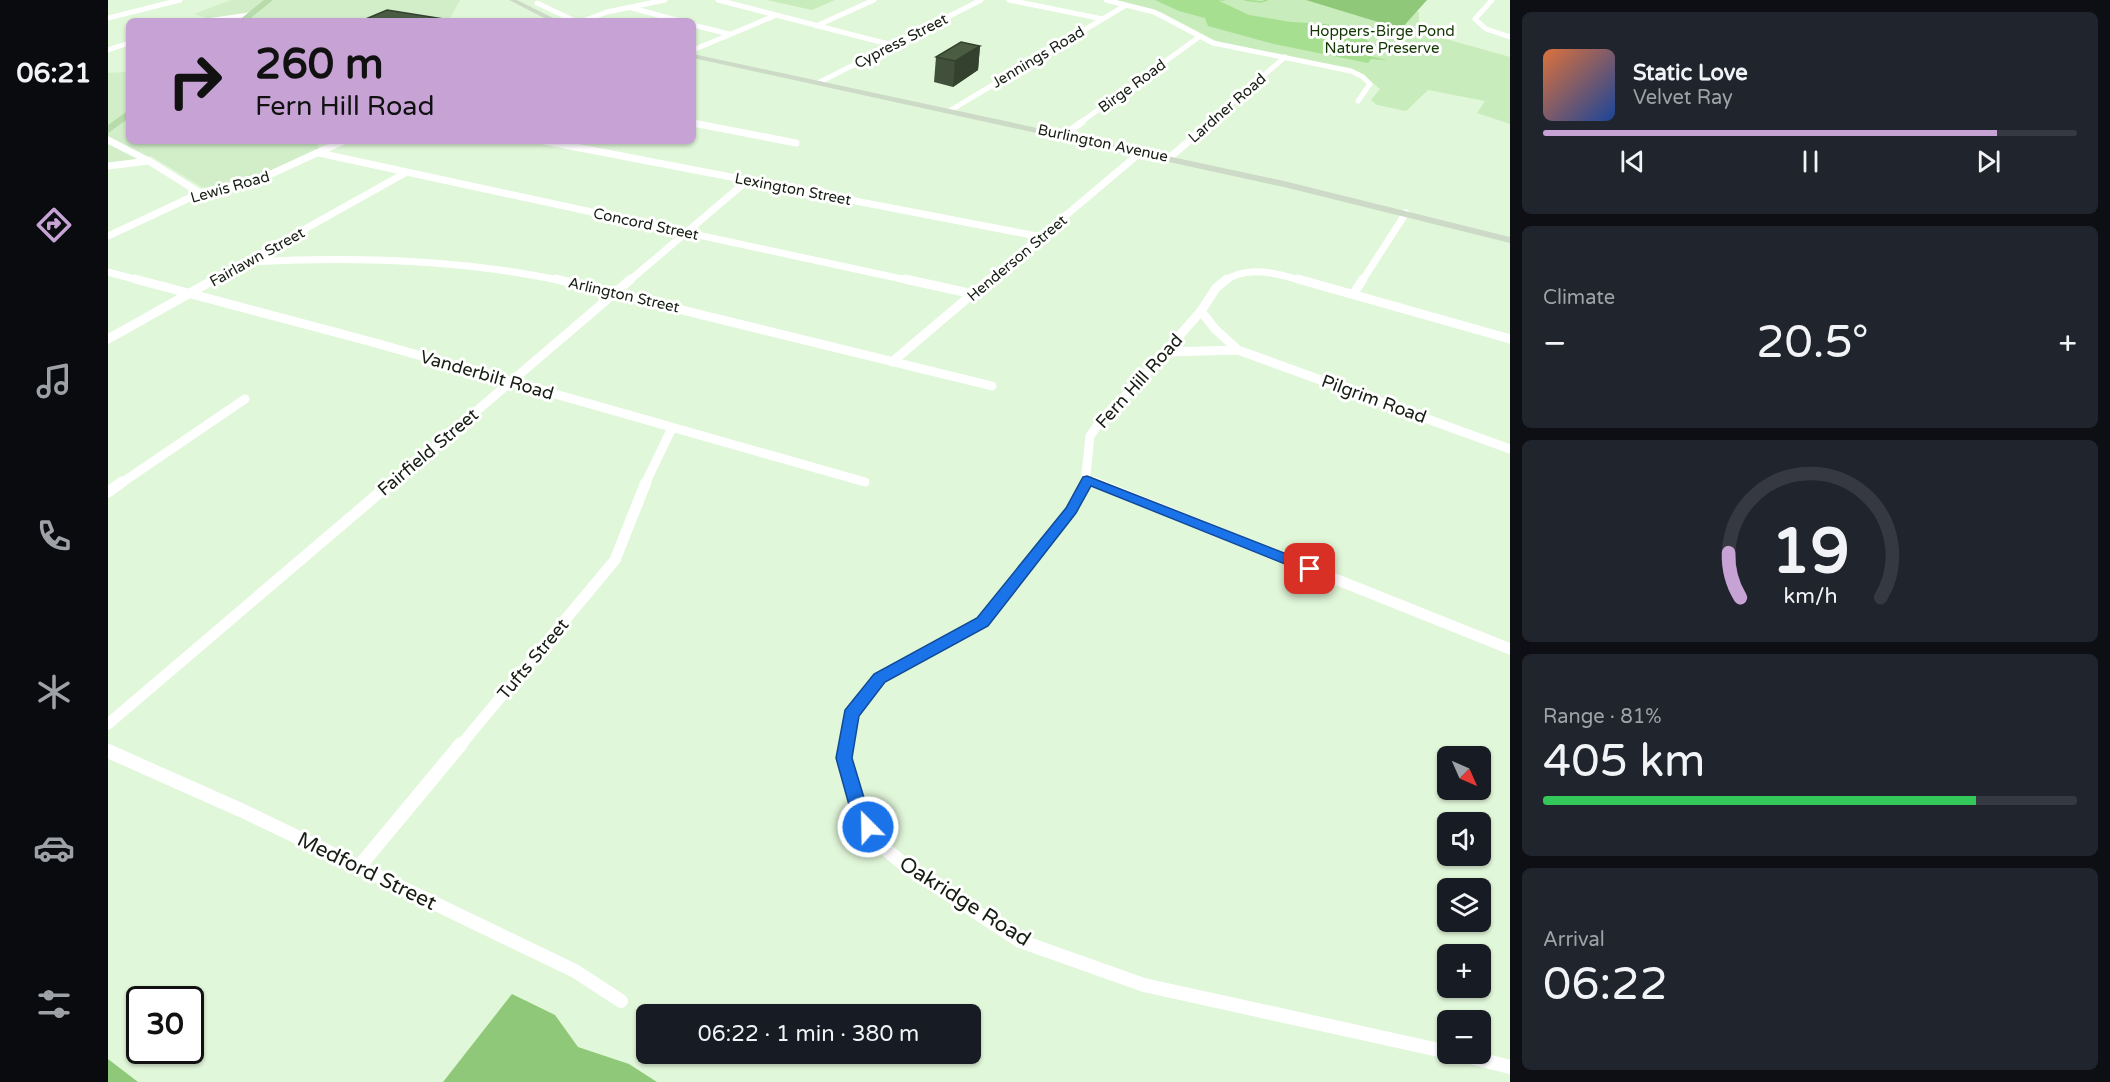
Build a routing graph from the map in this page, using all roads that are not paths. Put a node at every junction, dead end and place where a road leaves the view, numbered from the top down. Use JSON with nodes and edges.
{"nodes":[{"id":1,"x":180,"y":0,"type":"edge"},
{"id":2,"x":269,"y":0,"type":"edge"},
{"id":3,"x":512,"y":0,"type":"edge"},
{"id":4,"x":665,"y":0,"type":"edge"},
{"id":5,"x":718,"y":0,"type":"edge"},
{"id":6,"x":874,"y":0,"type":"edge"},
{"id":7,"x":981,"y":0,"type":"edge"},
{"id":8,"x":1009,"y":0,"type":"edge"},
{"id":9,"x":1106,"y":0,"type":"edge"},
{"id":10,"x":1492,"y":0,"type":"edge"},
{"id":11,"x":537,"y":3,"type":"dead end"},
{"id":12,"x":1126,"y":5,"type":"junction"},
{"id":13,"x":629,"y":7,"type":"junction"},
{"id":14,"x":774,"y":16,"type":"junction"},
{"id":15,"x":108,"y":18,"type":"edge"},
{"id":16,"x":245,"y":18,"type":"edge"},
{"id":17,"x":550,"y":18,"type":"edge"},
{"id":18,"x":569,"y":18,"type":"edge"},
{"id":19,"x":593,"y":18,"type":"edge"},
{"id":20,"x":669,"y":18,"type":"edge"},
{"id":21,"x":1103,"y":19,"type":"junction"},
{"id":22,"x":696,"y":26,"type":"edge"},
{"id":23,"x":816,"y":26,"type":"junction"},
{"id":24,"x":729,"y":34,"type":"junction"},
{"id":25,"x":1199,"y":38,"type":"junction"},
{"id":26,"x":1510,"y":38,"type":"edge"},
{"id":27,"x":126,"y":44,"type":"edge"},
{"id":28,"x":892,"y":45,"type":"junction"},
{"id":29,"x":696,"y":49,"type":"edge"},
{"id":30,"x":108,"y":50,"type":"edge"},
{"id":31,"x":696,"y":57,"type":"edge"},
{"id":32,"x":1285,"y":57,"type":"junction"},
{"id":33,"x":820,"y":82,"type":"junction"},
{"id":34,"x":1358,"y":101,"type":"dead end"},
{"id":35,"x":951,"y":110,"type":"junction"},
{"id":36,"x":126,"y":115,"type":"edge"},
{"id":37,"x":696,"y":124,"type":"edge"},
{"id":38,"x":108,"y":130,"type":"edge"},
{"id":39,"x":1064,"y":135,"type":"junction"},
{"id":40,"x":108,"y":140,"type":"edge"},
{"id":41,"x":796,"y":143,"type":"dead end"},
{"id":42,"x":337,"y":144,"type":"edge"},
{"id":43,"x":560,"y":144,"type":"edge"},
{"id":44,"x":1141,"y":152,"type":"junction"},
{"id":45,"x":319,"y":153,"type":"junction"},
{"id":46,"x":1169,"y":158,"type":"junction"},
{"id":47,"x":149,"y":161,"type":"junction"},
{"id":48,"x":108,"y":166,"type":"edge"},
{"id":49,"x":405,"y":173,"type":"junction"},
{"id":50,"x":748,"y":180,"type":"junction"},
{"id":51,"x":200,"y":193,"type":"junction"},
{"id":52,"x":1406,"y":213,"type":"junction"},
{"id":53,"x":687,"y":232,"type":"junction"},
{"id":54,"x":108,"y":236,"type":"edge"},
{"id":55,"x":1042,"y":237,"type":"junction"},
{"id":56,"x":1510,"y":240,"type":"edge"},
{"id":57,"x":249,"y":262,"type":"junction"},
{"id":58,"x":108,"y":272,"type":"edge"},
{"id":59,"x":615,"y":292,"type":"junction"},
{"id":60,"x":1354,"y":293,"type":"junction"},
{"id":61,"x":187,"y":294,"type":"junction"},
{"id":62,"x":973,"y":294,"type":"junction"},
{"id":63,"x":1201,"y":311,"type":"junction"},
{"id":64,"x":108,"y":339,"type":"edge"},
{"id":65,"x":1510,"y":339,"type":"edge"},
{"id":66,"x":1238,"y":350,"type":"junction"},
{"id":67,"x":1166,"y":352,"type":"junction"},
{"id":68,"x":892,"y":362,"type":"junction"},
{"id":69,"x":510,"y":381,"type":"junction"},
{"id":70,"x":992,"y":386,"type":"dead end"},
{"id":71,"x":245,"y":399,"type":"dead end"},
{"id":72,"x":672,"y":428,"type":"junction"},
{"id":73,"x":1510,"y":449,"type":"edge"},
{"id":74,"x":1087,"y":480,"type":"junction"},
{"id":75,"x":865,"y":482,"type":"dead end"},
{"id":76,"x":108,"y":492,"type":"edge"},
{"id":77,"x":1510,"y":649,"type":"edge"},
{"id":78,"x":108,"y":724,"type":"edge"},
{"id":79,"x":108,"y":751,"type":"edge"},
{"id":80,"x":358,"y":868,"type":"junction"},
{"id":81,"x":621,"y":1001,"type":"dead end"},
{"id":82,"x":1437,"y":1050,"type":"edge"},
{"id":83,"x":1491,"y":1062,"type":"edge"},
{"id":84,"x":1510,"y":1066,"type":"edge"}],
"edges":[{"from":1,"to":15,"type":"street"},
{"from":2,"to":16,"type":"highway"},
{"from":3,"to":17,"type":"main road"},
{"from":4,"to":13,"type":"street"},
{"from":5,"to":14,"type":"street"},
{"from":6,"to":23,"type":"street"},
{"from":7,"to":28,"type":"street","name":"Cypress Street"},
{"from":8,"to":21,"type":"street"},
{"from":9,"to":12,"type":"street"},
{"from":10,"to":26,"type":"street"},
{"from":11,"to":18,"type":"street"},
{"from":12,"to":21,"type":"street","name":"Jennings Road"},
{"from":12,"to":25,"type":"street"},
{"from":13,"to":19,"type":"street"},
{"from":13,"to":20,"type":"street"},
{"from":14,"to":23,"type":"street"},
{"from":14,"to":24,"type":"street"},
{"from":21,"to":35,"type":"street","name":"Jennings Road"},
{"from":22,"to":24,"type":"street"},
{"from":23,"to":28,"type":"street"},
{"from":24,"to":29,"type":"street"},
{"from":25,"to":32,"type":"street"},
{"from":25,"to":39,"type":"street","name":"Birge Road"},
{"from":27,"to":30,"type":"street"},
{"from":28,"to":33,"type":"street","name":"Cypress Street"},
{"from":31,"to":33,"type":"main road","name":"Burlington Avenue"},
{"from":32,"to":34,"type":"street"},
{"from":32,"to":46,"type":"street","name":"Lardner Road"},
{"from":33,"to":35,"type":"main road","name":"Burlington Avenue"},
{"from":35,"to":39,"type":"main road","name":"Burlington Avenue"},
{"from":36,"to":38,"type":"highway"},
{"from":37,"to":41,"type":"street"},
{"from":39,"to":44,"type":"main road","name":"Burlington Avenue"},
{"from":40,"to":47,"type":"street"},
{"from":42,"to":45,"type":"street","name":"Lewis Road"},
{"from":43,"to":50,"type":"street","name":"Lexington Street"},
{"from":44,"to":46,"type":"main road","name":"Burlington Avenue"},
{"from":44,"to":55,"type":"street","name":"Henderson Street"},
{"from":45,"to":49,"type":"street","name":"Concord Street"},
{"from":45,"to":51,"type":"street","name":"Lewis Road"},
{"from":46,"to":52,"type":"main road","name":"Burlington Avenue"},
{"from":47,"to":48,"type":"street"},
{"from":47,"to":51,"type":"street"},
{"from":49,"to":53,"type":"street","name":"Concord Street"},
{"from":49,"to":57,"type":"street","name":"Fairlawn Street"},
{"from":50,"to":53,"type":"street","name":"Fairfield Street"},
{"from":50,"to":55,"type":"street","name":"Lexington Street"},
{"from":51,"to":54,"type":"street","name":"Lewis Road"},
{"from":52,"to":56,"type":"main road","name":"Burlington Avenue"},
{"from":52,"to":60,"type":"street"},
{"from":53,"to":59,"type":"street","name":"Fairfield Street"},
{"from":53,"to":62,"type":"street","name":"Concord Street"},
{"from":55,"to":62,"type":"street","name":"Henderson Street"},
{"from":57,"to":59,"type":"street","name":"Arlington Street"},
{"from":57,"to":61,"type":"street","name":"Fairlawn Street"},
{"from":58,"to":61,"type":"street","name":"Vanderbilt Road"},
{"from":59,"to":68,"type":"street","name":"Arlington Street"},
{"from":59,"to":69,"type":"street","name":"Fairfield Street"},
{"from":60,"to":63,"type":"street","name":"Fern Hill Road"},
{"from":60,"to":65,"type":"street","name":"Fern Hill Road"},
{"from":61,"to":64,"type":"street","name":"Fairlawn Street"},
{"from":61,"to":69,"type":"street","name":"Vanderbilt Road"},
{"from":62,"to":68,"type":"street","name":"Henderson Street"},
{"from":63,"to":66,"type":"street","name":"Pilgrim Road"},
{"from":63,"to":67,"type":"street","name":"Fern Hill Road"},
{"from":66,"to":67,"type":"street","name":"Pilgrim Road"},
{"from":66,"to":73,"type":"street","name":"Pilgrim Road"},
{"from":67,"to":74,"type":"street","name":"Fern Hill Road"},
{"from":68,"to":70,"type":"street","name":"Arlington Street"},
{"from":69,"to":72,"type":"street","name":"Vanderbilt Road"},
{"from":69,"to":78,"type":"street","name":"Fairfield Street"},
{"from":71,"to":76,"type":"street"},
{"from":72,"to":75,"type":"street","name":"Vanderbilt Road"},
{"from":72,"to":80,"type":"street","name":"Tufts Street"},
{"from":74,"to":77,"type":"street"},
{"from":74,"to":82,"type":"street","name":"Oakridge Road"},
{"from":79,"to":80,"type":"street","name":"Medford Street"},
{"from":80,"to":81,"type":"street","name":"Medford Street"},
{"from":83,"to":84,"type":"street"}]}
